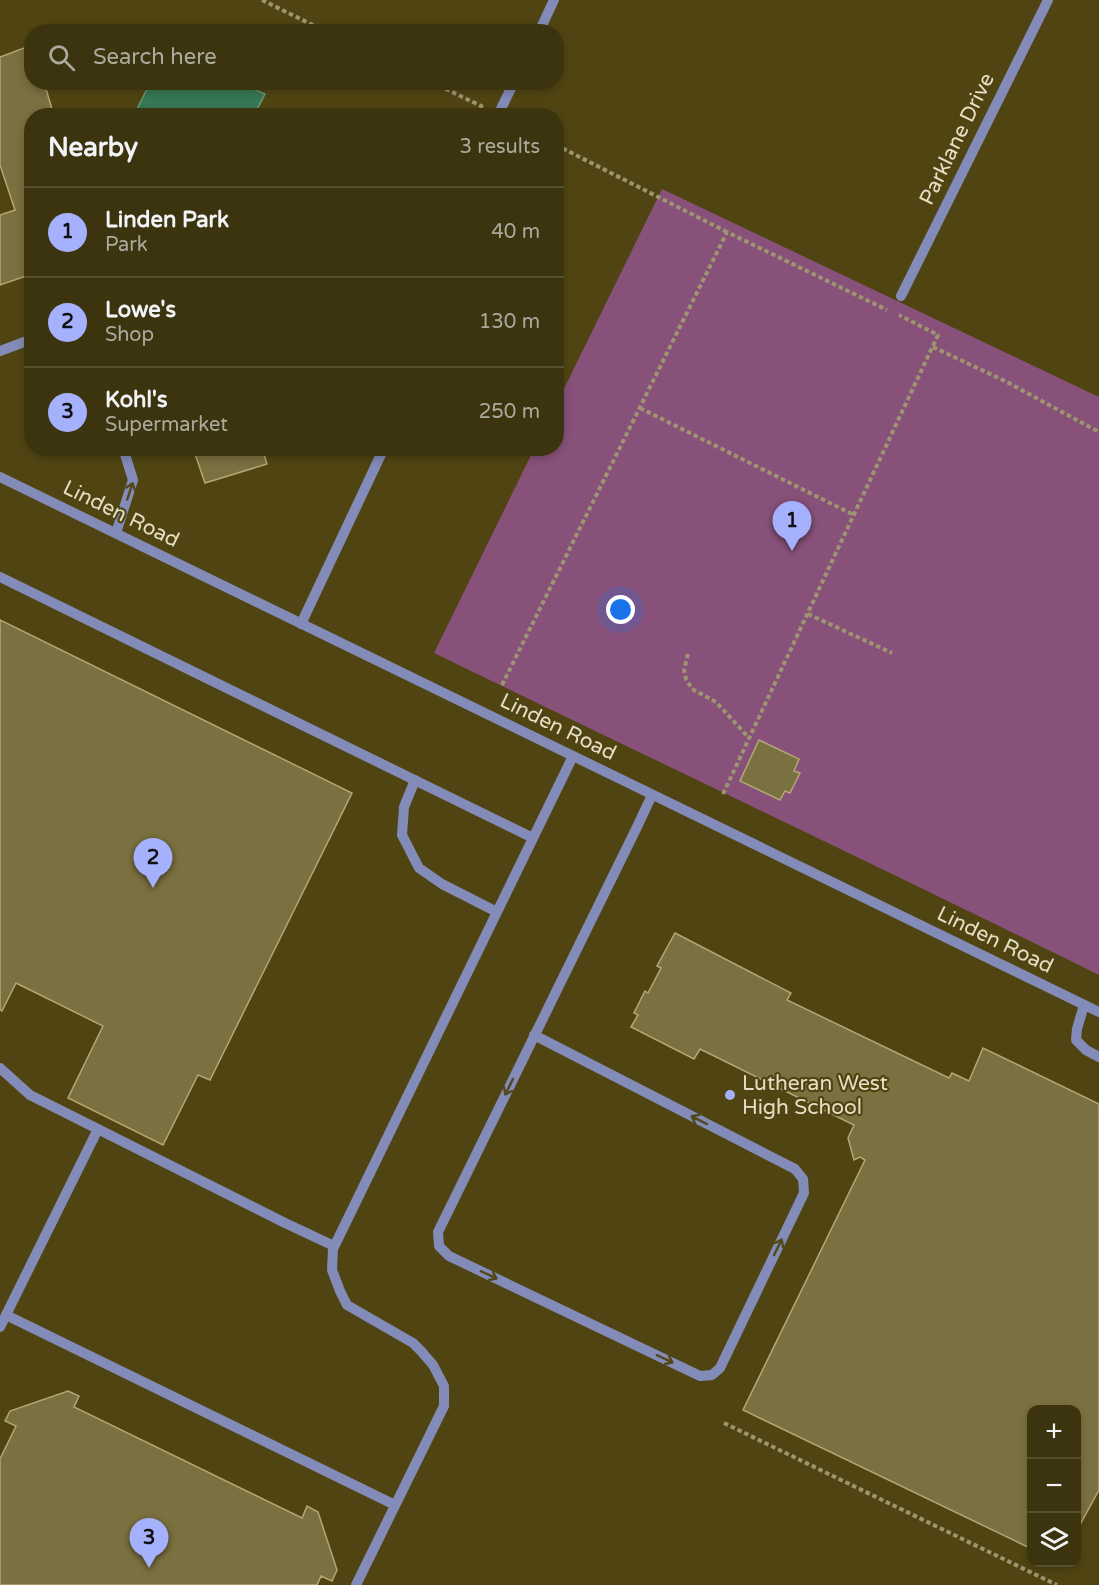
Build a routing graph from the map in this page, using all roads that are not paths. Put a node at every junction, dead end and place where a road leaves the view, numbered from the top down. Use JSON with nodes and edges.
{"nodes":[{"id":1,"x":554,"y":0,"type":"edge"},
{"id":2,"x":1048,"y":0,"type":"edge"},
{"id":3,"x":543,"y":24,"type":"edge"},
{"id":4,"x":510,"y":90,"type":"edge"},
{"id":5,"x":501,"y":108,"type":"edge"},
{"id":6,"x":901,"y":296,"type":"dead end"},
{"id":7,"x":24,"y":342,"type":"edge"},
{"id":8,"x":0,"y":351,"type":"edge"},
{"id":9,"x":126,"y":456,"type":"edge"},
{"id":10,"x":380,"y":456,"type":"edge"},
{"id":11,"x":0,"y":477,"type":"edge"},
{"id":12,"x":116,"y":533,"type":"junction"},
{"id":13,"x":0,"y":577,"type":"edge"},
{"id":14,"x":301,"y":624,"type":"junction"},
{"id":15,"x":573,"y":756,"type":"junction"},
{"id":16,"x":415,"y":780,"type":"junction"},
{"id":17,"x":652,"y":795,"type":"junction"},
{"id":18,"x":533,"y":838,"type":"junction"},
{"id":19,"x":497,"y":912,"type":"junction"},
{"id":20,"x":1084,"y":1005,"type":"junction"},
{"id":21,"x":1099,"y":1012,"type":"edge"},
{"id":22,"x":534,"y":1035,"type":"junction"},
{"id":23,"x":1099,"y":1057,"type":"edge"},
{"id":24,"x":0,"y":1068,"type":"edge"},
{"id":25,"x":98,"y":1129,"type":"junction"},
{"id":26,"x":334,"y":1246,"type":"junction"},
{"id":27,"x":6,"y":1315,"type":"junction"},
{"id":28,"x":0,"y":1327,"type":"edge"},
{"id":29,"x":395,"y":1505,"type":"junction"},
{"id":30,"x":356,"y":1585,"type":"edge"}],
"edges":[{"from":1,"to":3,"type":"street"},
{"from":2,"to":6,"type":"street","name":"Parklane Drive"},
{"from":4,"to":5,"type":"street"},
{"from":7,"to":8,"type":"street"},
{"from":12,"to":9,"type":"street","one_way":true},
{"from":10,"to":14,"type":"street"},
{"from":11,"to":12,"type":"street","name":"Linden Road"},
{"from":12,"to":14,"type":"street","name":"Linden Road"},
{"from":13,"to":16,"type":"street"},
{"from":14,"to":15,"type":"street","name":"Linden Road"},
{"from":15,"to":17,"type":"street","name":"Linden Road"},
{"from":15,"to":18,"type":"street"},
{"from":16,"to":18,"type":"street"},
{"from":16,"to":19,"type":"street"},
{"from":17,"to":20,"type":"street","name":"Linden Road"},
{"from":17,"to":22,"type":"street"},
{"from":18,"to":19,"type":"street"},
{"from":19,"to":26,"type":"street"},
{"from":20,"to":21,"type":"street","name":"Linden Road"},
{"from":20,"to":23,"type":"street"},
{"from":22,"to":22,"type":"street","one_way":true},
{"from":24,"to":25,"type":"street"},
{"from":25,"to":26,"type":"street"},
{"from":25,"to":27,"type":"street"},
{"from":26,"to":29,"type":"street"},
{"from":27,"to":28,"type":"street"},
{"from":27,"to":29,"type":"street"},
{"from":29,"to":30,"type":"street"}]}
